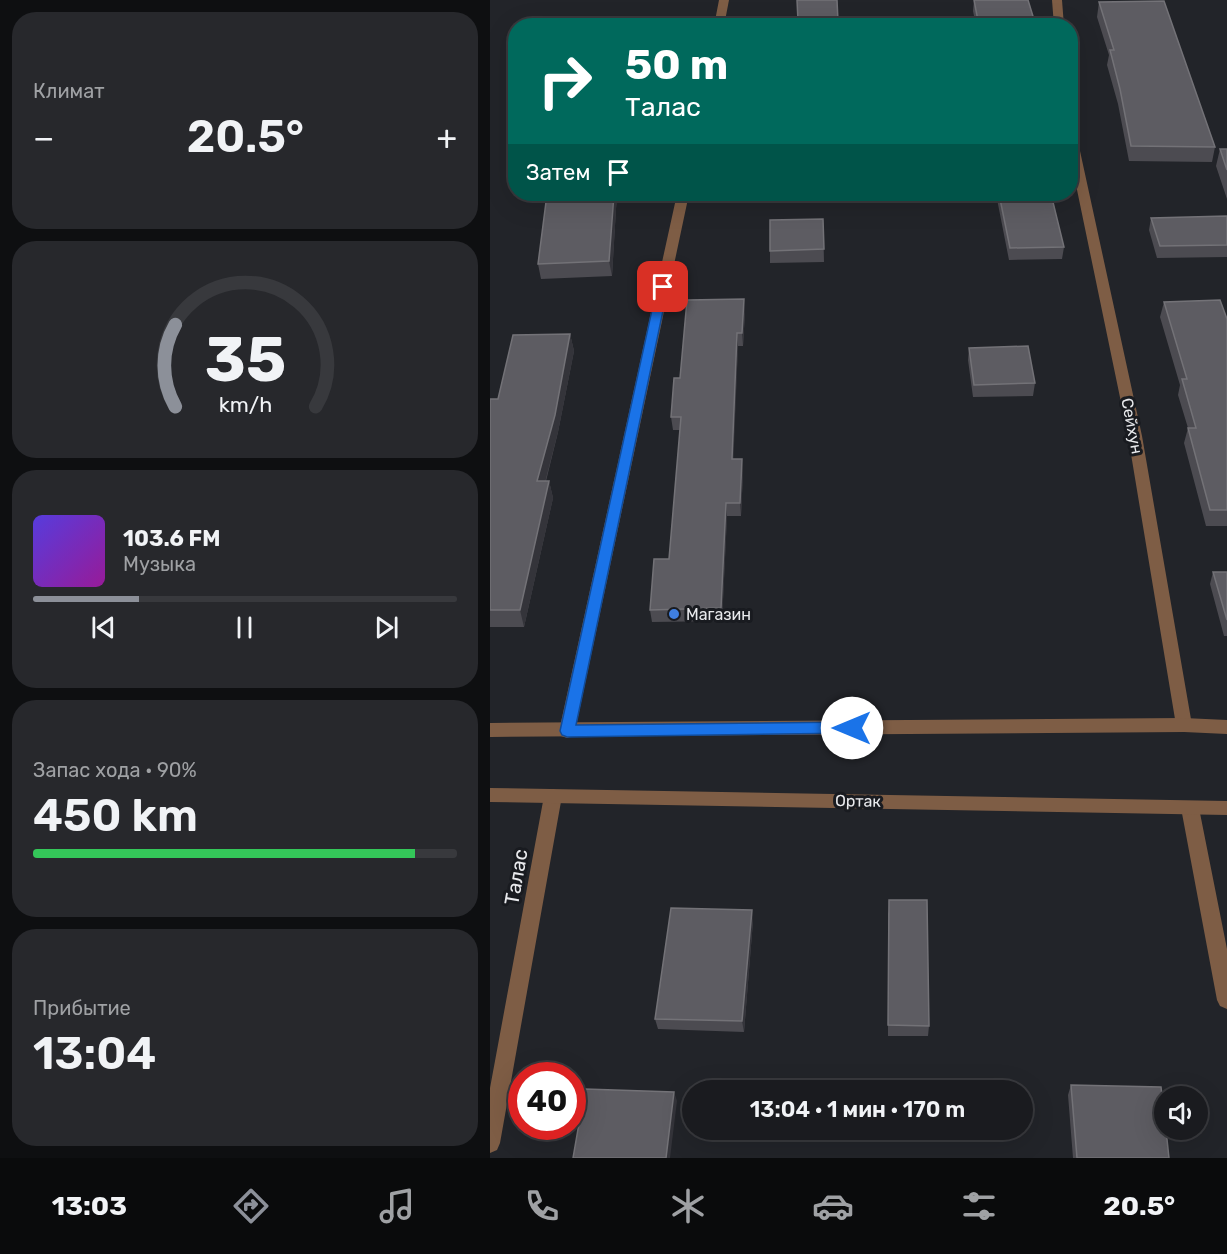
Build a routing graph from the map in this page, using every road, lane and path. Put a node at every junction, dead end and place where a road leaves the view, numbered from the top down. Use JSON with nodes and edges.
{"nodes":[{"id":1,"x":724,"y":0,"type":"edge"},
{"id":2,"x":1057,"y":0,"type":"edge"},
{"id":3,"x":721,"y":18,"type":"edge"},
{"id":4,"x":1058,"y":18,"type":"edge"},
{"id":5,"x":1078,"y":166,"type":"edge"},
{"id":6,"x":681,"y":201,"type":"edge"},
{"id":7,"x":1184,"y":725,"type":"junction"},
{"id":8,"x":1226,"y":727,"type":"edge"},
{"id":9,"x":490,"y":730,"type":"edge"},
{"id":10,"x":567,"y":731,"type":"junction"},
{"id":11,"x":490,"y":795,"type":"edge"},
{"id":12,"x":553,"y":796,"type":"junction"},
{"id":13,"x":1190,"y":807,"type":"junction"},
{"id":14,"x":1226,"y":808,"type":"edge"},
{"id":15,"x":1226,"y":1000,"type":"edge"},
{"id":16,"x":490,"y":1143,"type":"edge"}],
"edges":[{"from":1,"to":3,"type":"street"},
{"from":2,"to":4,"type":"street"},
{"from":5,"to":7,"type":"street","name":"Сейхун"},
{"from":6,"to":10,"type":"street"},
{"from":7,"to":8,"type":"street"},
{"from":7,"to":10,"type":"street"},
{"from":9,"to":10,"type":"street"},
{"from":11,"to":12,"type":"street","name":"Ортак"},
{"from":12,"to":13,"type":"street","name":"Ортак"},
{"from":12,"to":16,"type":"street","name":"Талас"},
{"from":13,"to":14,"type":"street","name":"Ортак"},
{"from":13,"to":15,"type":"street"}]}
